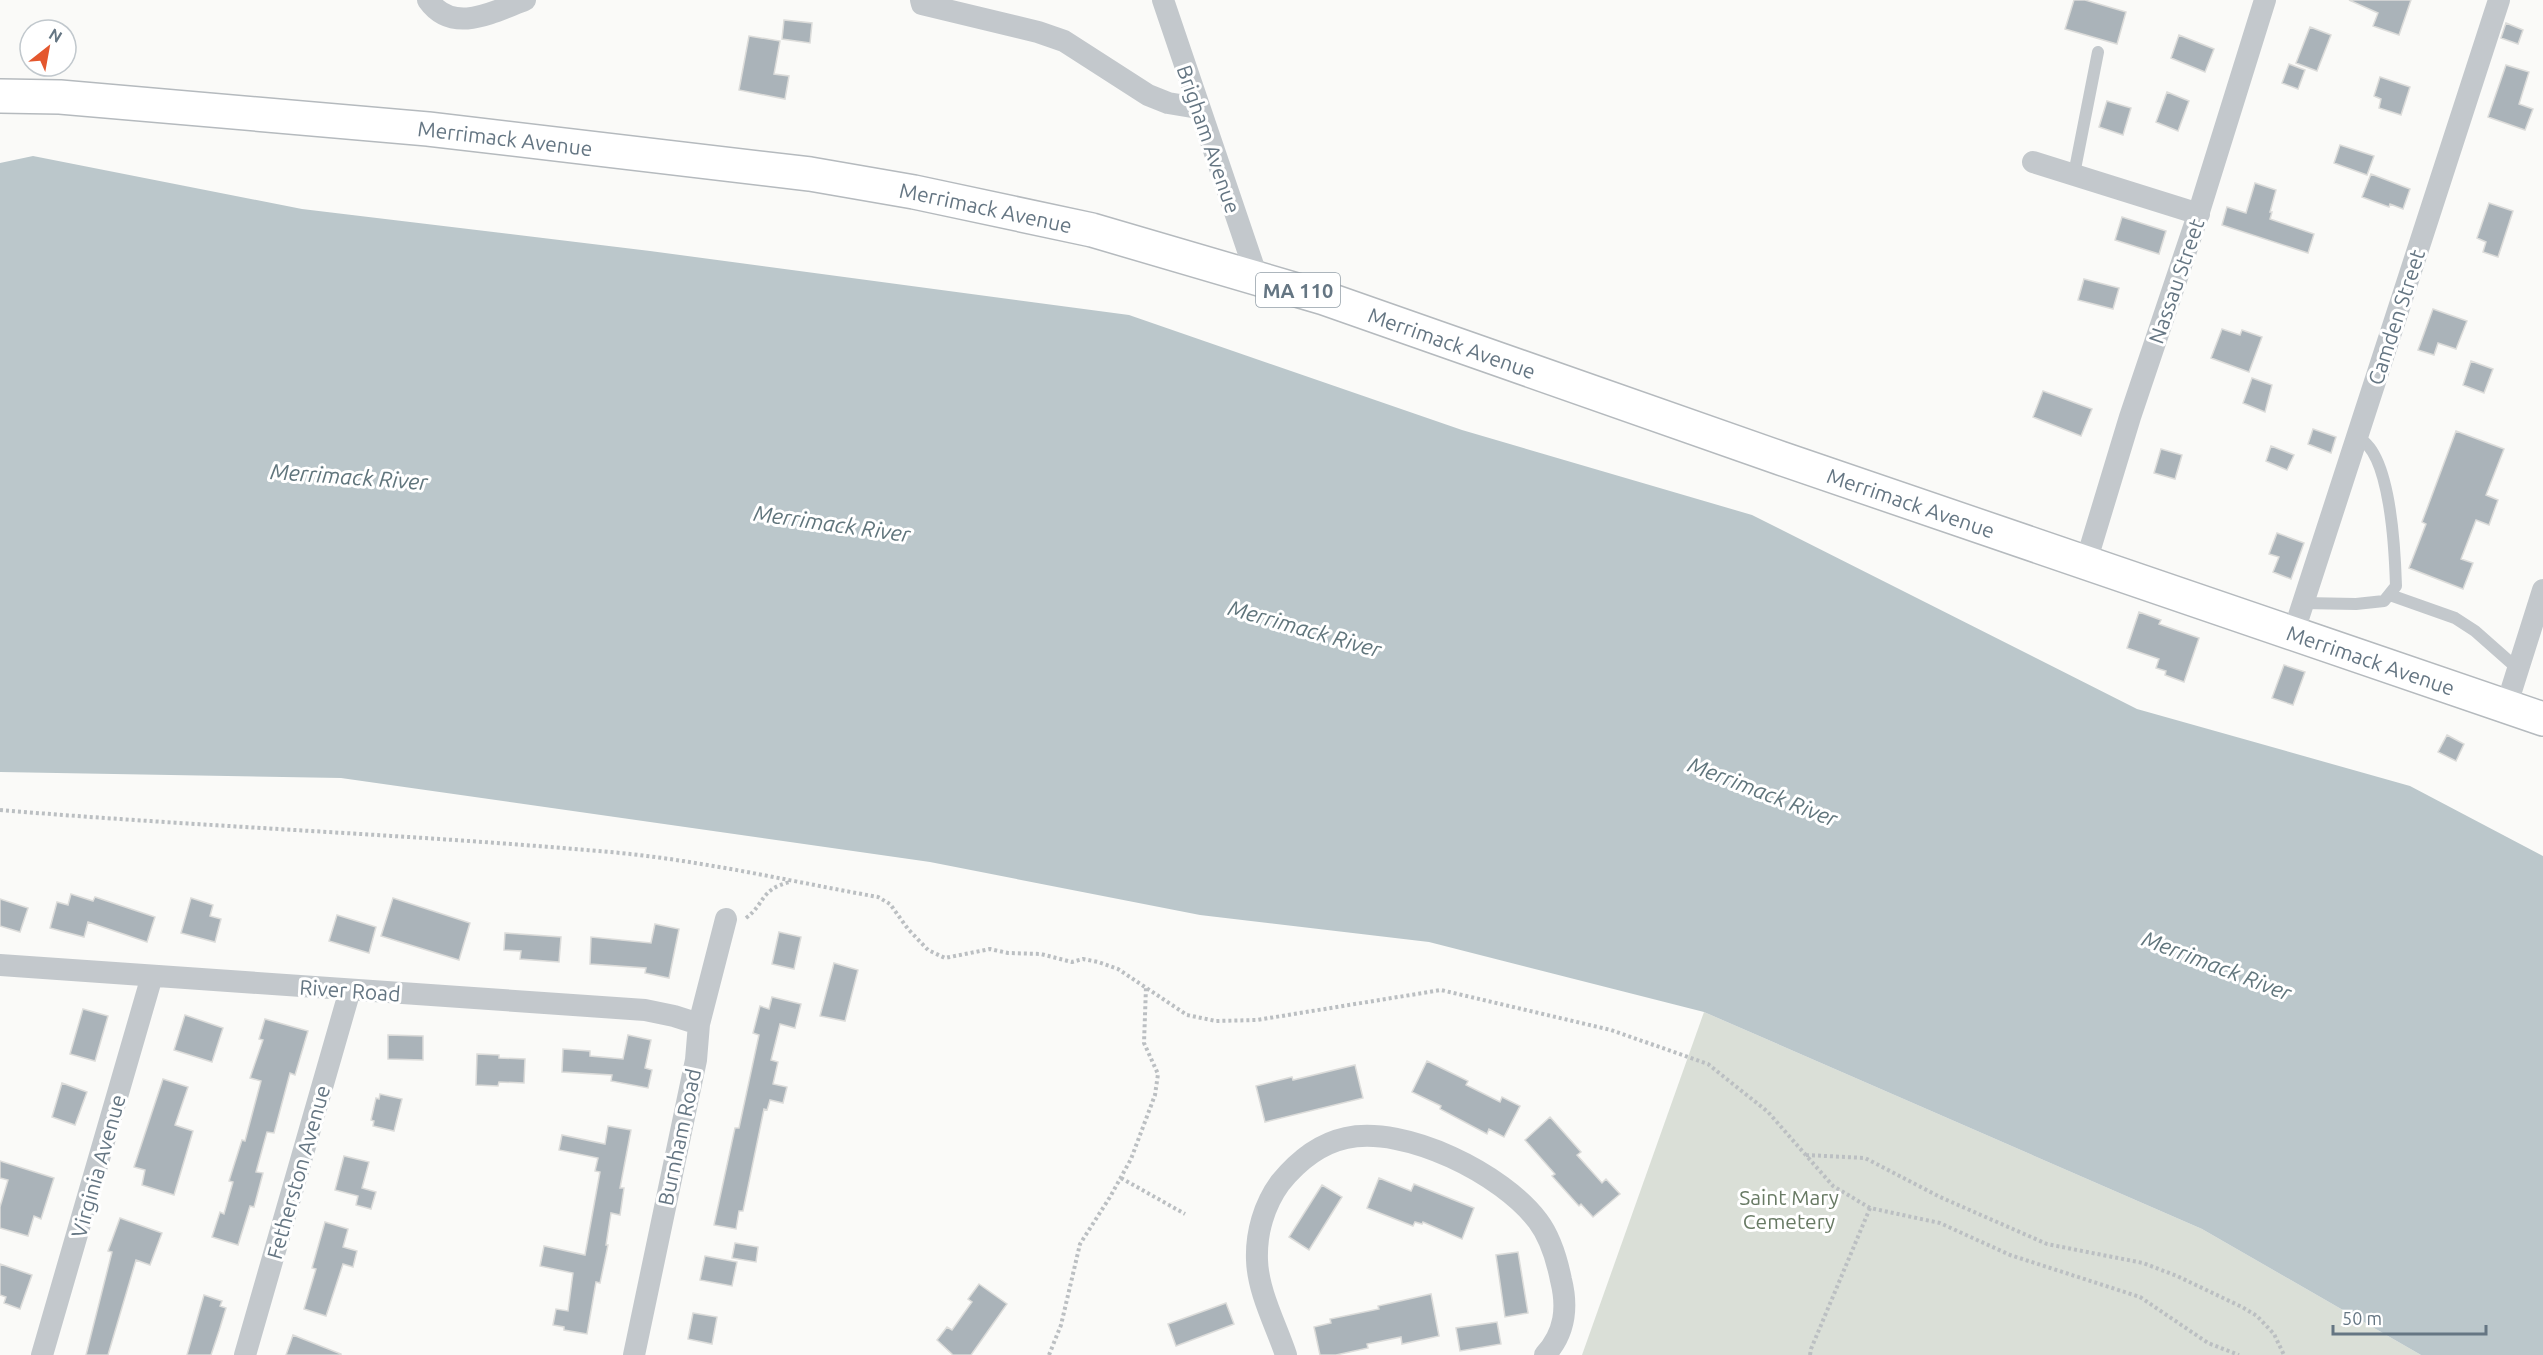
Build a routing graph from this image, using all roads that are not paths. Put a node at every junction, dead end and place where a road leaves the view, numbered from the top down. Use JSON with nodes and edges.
{"nodes":[{"id":1,"x":428,"y":0,"type":"edge"},
{"id":2,"x":525,"y":0,"type":"edge"},
{"id":3,"x":1163,"y":0,"type":"edge"},
{"id":4,"x":2265,"y":0,"type":"edge"},
{"id":5,"x":2499,"y":0,"type":"edge"},
{"id":6,"x":922,"y":2,"type":"edge"},
{"id":7,"x":2098,"y":52,"type":"dead end"},
{"id":8,"x":0,"y":96,"type":"edge"},
{"id":9,"x":1198,"y":108,"type":"junction"},
{"id":10,"x":2033,"y":162,"type":"dead end"},
{"id":11,"x":2074,"y":174,"type":"junction"},
{"id":12,"x":2199,"y":214,"type":"junction"},
{"id":13,"x":1257,"y":277,"type":"junction"},
{"id":14,"x":2356,"y":438,"type":"junction"},
{"id":15,"x":2086,"y":562,"type":"junction"},
{"id":16,"x":2543,"y":590,"type":"edge"},
{"id":17,"x":2390,"y":595,"type":"junction"},
{"id":18,"x":2303,"y":603,"type":"junction"},
{"id":19,"x":2293,"y":634,"type":"junction"},
{"id":20,"x":2518,"y":669,"type":"junction"},
{"id":21,"x":2506,"y":707,"type":"junction"},
{"id":22,"x":2543,"y":719,"type":"edge"},
{"id":23,"x":726,"y":919,"type":"road end"},
{"id":24,"x":0,"y":965,"type":"edge"},
{"id":25,"x":152,"y":976,"type":"junction"},
{"id":26,"x":350,"y":990,"type":"junction"},
{"id":27,"x":699,"y":1024,"type":"junction"},
{"id":28,"x":42,"y":1355,"type":"edge"},
{"id":29,"x":245,"y":1355,"type":"edge"},
{"id":30,"x":634,"y":1355,"type":"edge"},
{"id":31,"x":1286,"y":1355,"type":"edge"},
{"id":32,"x":1545,"y":1355,"type":"edge"}],
"edges":[{"from":1,"to":2,"type":"street"},
{"from":3,"to":9,"type":"street","name":"Brigham Avenue"},
{"from":4,"to":12,"type":"street","name":"Nassau Street"},
{"from":5,"to":14,"type":"street","name":"Camden Street"},
{"from":6,"to":9,"type":"street"},
{"from":7,"to":11,"type":"lane"},
{"from":8,"to":13,"type":"main road","name":"Merrimack Avenue","number":"MA 110"},
{"from":9,"to":13,"type":"street","name":"Brigham Avenue"},
{"from":10,"to":11,"type":"street"},
{"from":11,"to":12,"type":"street"},
{"from":12,"to":15,"type":"street","name":"Nassau Street"},
{"from":13,"to":15,"type":"main road","name":"Merrimack Avenue","number":"MA 110"},
{"from":14,"to":17,"type":"lane"},
{"from":14,"to":18,"type":"street","name":"Camden Street"},
{"from":15,"to":19,"type":"main road","name":"Merrimack Avenue","number":"MA 110"},
{"from":16,"to":20,"type":"street"},
{"from":17,"to":18,"type":"lane"},
{"from":17,"to":20,"type":"lane"},
{"from":18,"to":19,"type":"street","name":"Camden Street"},
{"from":19,"to":21,"type":"main road","name":"Merrimack Avenue","number":"MA 110"},
{"from":20,"to":21,"type":"street"},
{"from":21,"to":22,"type":"main road","name":"Merrimack Avenue","number":"MA 110"},
{"from":23,"to":27,"type":"street","name":"Burnham Road"},
{"from":24,"to":25,"type":"street","name":"River Road"},
{"from":25,"to":26,"type":"street","name":"River Road"},
{"from":25,"to":28,"type":"street","name":"Virginia Avenue"},
{"from":26,"to":27,"type":"street","name":"River Road"},
{"from":26,"to":29,"type":"street","name":"Fetherston Avenue"},
{"from":27,"to":30,"type":"street","name":"Burnham Road"},
{"from":31,"to":32,"type":"street"}]}
